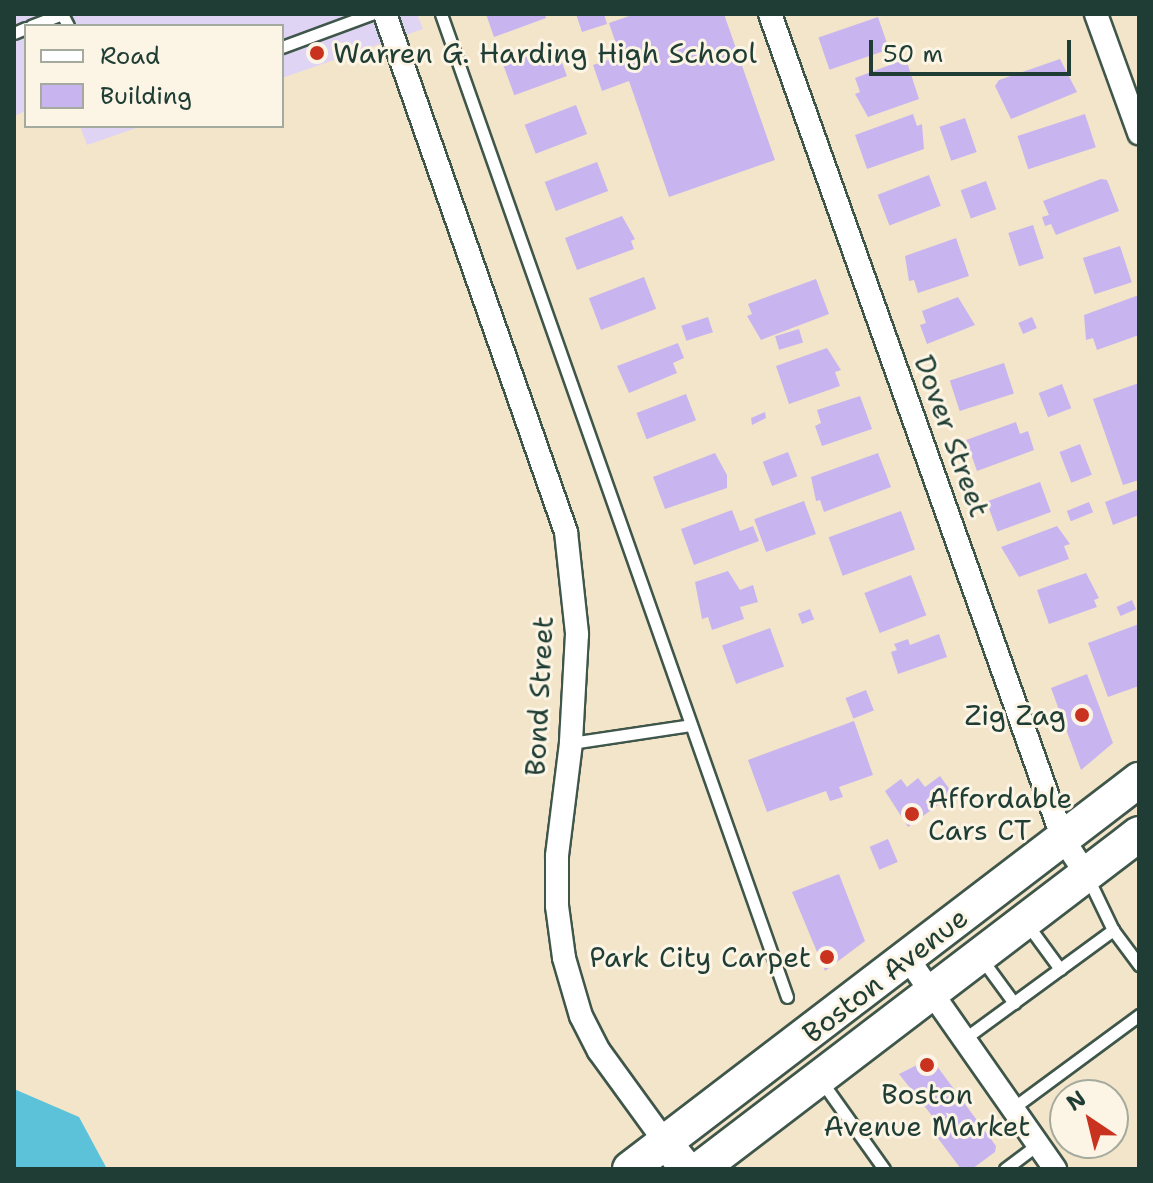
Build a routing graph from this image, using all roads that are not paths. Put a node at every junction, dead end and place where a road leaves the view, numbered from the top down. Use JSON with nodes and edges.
{"nodes":[{"id":1,"x":371,"y":14,"type":"edge"},
{"id":2,"x":385,"y":14,"type":"edge"},
{"id":3,"x":441,"y":14,"type":"edge"},
{"id":4,"x":770,"y":14,"type":"edge"},
{"id":5,"x":1096,"y":14,"type":"edge"},
{"id":6,"x":36,"y":24,"type":"edge"},
{"id":7,"x":67,"y":24,"type":"edge"},
{"id":8,"x":284,"y":46,"type":"edge"},
{"id":9,"x":1139,"y":133,"type":"edge"},
{"id":10,"x":691,"y":725,"type":"junction"},
{"id":11,"x":571,"y":743,"type":"junction"},
{"id":12,"x":1139,"y":780,"type":"edge"},
{"id":13,"x":1139,"y":834,"type":"edge"},
{"id":14,"x":1063,"y":839,"type":"junction"},
{"id":15,"x":1086,"y":874,"type":"junction"},
{"id":16,"x":1024,"y":921,"type":"junction"},
{"id":17,"x":1113,"y":930,"type":"junction"},
{"id":18,"x":906,"y":956,"type":"junction"},
{"id":19,"x":979,"y":956,"type":"junction"},
{"id":20,"x":1139,"y":965,"type":"edge"},
{"id":21,"x":1060,"y":969,"type":"junction"},
{"id":22,"x":932,"y":993,"type":"junction"},
{"id":23,"x":787,"y":997,"type":"dead end"},
{"id":24,"x":1014,"y":1003,"type":"junction"},
{"id":25,"x":1139,"y":1015,"type":"edge"},
{"id":26,"x":964,"y":1039,"type":"junction"},
{"id":27,"x":795,"y":1044,"type":"junction"},
{"id":28,"x":819,"y":1078,"type":"junction"},
{"id":29,"x":1013,"y":1108,"type":"junction"},
{"id":30,"x":665,"y":1142,"type":"junction"},
{"id":31,"x":1038,"y":1144,"type":"junction"},
{"id":32,"x":630,"y":1169,"type":"edge"},
{"id":33,"x":687,"y":1169,"type":"edge"},
{"id":34,"x":700,"y":1169,"type":"edge"},
{"id":35,"x":884,"y":1169,"type":"edge"},
{"id":36,"x":1005,"y":1169,"type":"edge"},
{"id":37,"x":1055,"y":1169,"type":"edge"}],
"edges":[{"from":1,"to":8,"type":"lane"},
{"from":2,"to":11,"type":"street","name":"Bond Street"},
{"from":3,"to":10,"type":"lane"},
{"from":4,"to":14,"type":"street","name":"Dover Street"},
{"from":5,"to":9,"type":"street"},
{"from":6,"to":7,"type":"lane"},
{"from":10,"to":11,"type":"lane"},
{"from":10,"to":23,"type":"lane"},
{"from":11,"to":30,"type":"street","name":"Bond Street"},
{"from":12,"to":14,"type":"main road","name":"Boston Avenue"},
{"from":13,"to":15,"type":"main road","name":"Boston Avenue"},
{"from":14,"to":15,"type":"street","name":"Dover Street"},
{"from":14,"to":18,"type":"main road","name":"Boston Avenue"},
{"from":15,"to":16,"type":"main road","name":"Boston Avenue"},
{"from":15,"to":17,"type":"lane"},
{"from":16,"to":19,"type":"main road","name":"Boston Avenue"},
{"from":16,"to":21,"type":"lane"},
{"from":17,"to":20,"type":"lane"},
{"from":17,"to":21,"type":"lane"},
{"from":18,"to":22,"type":"street"},
{"from":18,"to":27,"type":"main road","name":"Boston Avenue"},
{"from":19,"to":22,"type":"main road","name":"Boston Avenue"},
{"from":19,"to":24,"type":"lane"},
{"from":21,"to":24,"type":"lane"},
{"from":22,"to":26,"type":"street"},
{"from":22,"to":28,"type":"main road","name":"Boston Avenue"},
{"from":24,"to":26,"type":"lane"},
{"from":25,"to":29,"type":"lane"},
{"from":26,"to":29,"type":"street"},
{"from":27,"to":28,"type":"main road"},
{"from":27,"to":30,"type":"main road","name":"Boston Avenue"},
{"from":28,"to":34,"type":"main road","name":"Boston Avenue"},
{"from":28,"to":35,"type":"lane"},
{"from":29,"to":31,"type":"street"},
{"from":30,"to":32,"type":"main road","name":"Boston Avenue"},
{"from":30,"to":33,"type":"main road"},
{"from":31,"to":36,"type":"lane"},
{"from":31,"to":37,"type":"street"}]}
